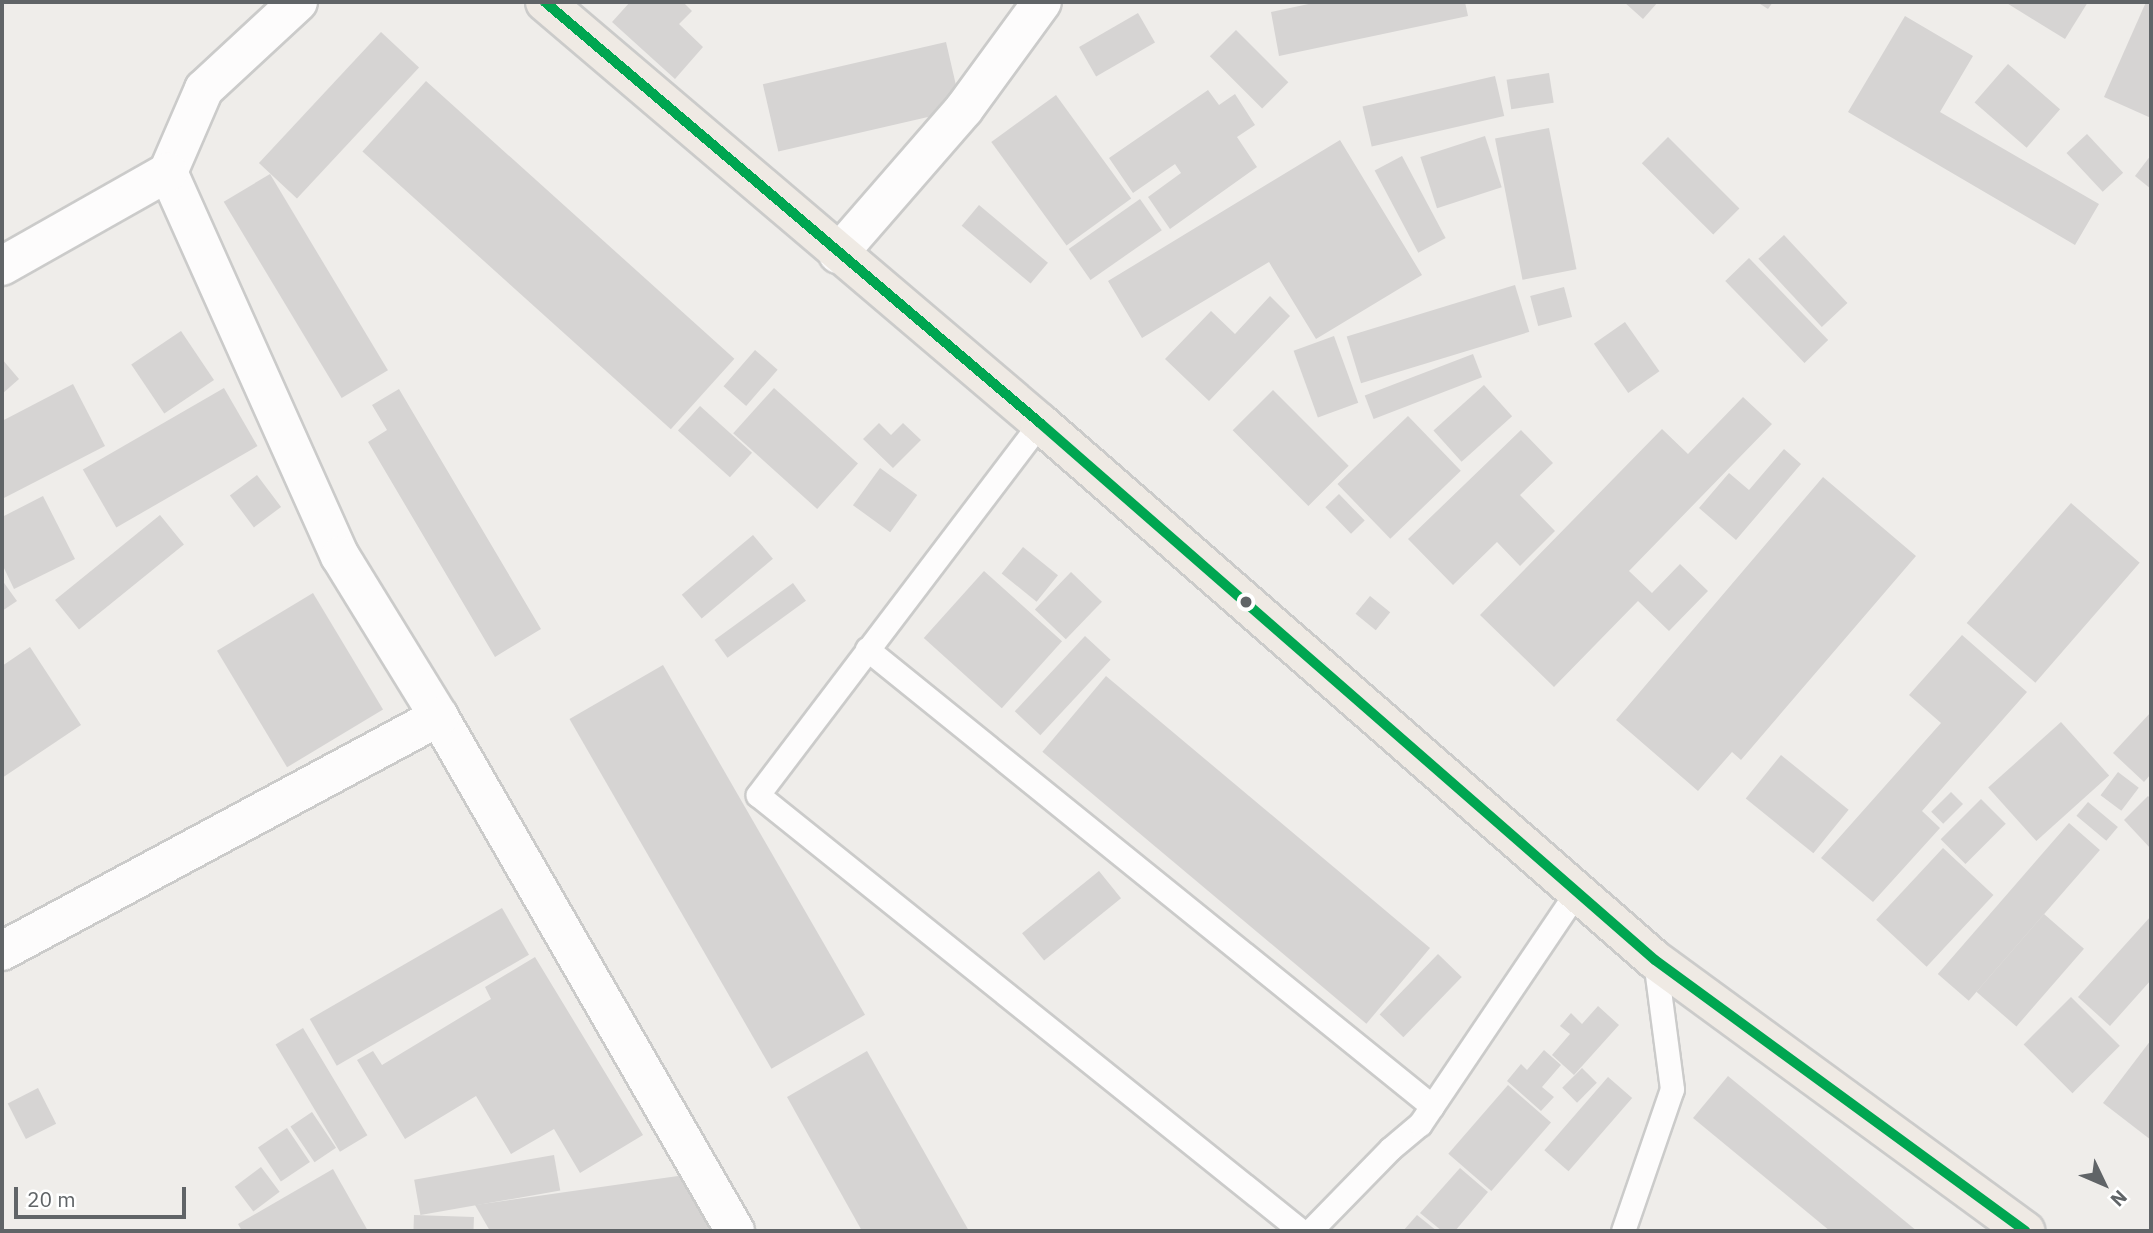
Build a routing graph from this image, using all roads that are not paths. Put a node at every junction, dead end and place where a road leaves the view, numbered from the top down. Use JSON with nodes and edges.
{"nodes":[{"id":1,"x":298,"y":2,"type":"edge"},
{"id":2,"x":545,"y":2,"type":"edge"},
{"id":3,"x":1042,"y":2,"type":"edge"},
{"id":4,"x":168,"y":173,"type":"junction"},
{"id":5,"x":838,"y":254,"type":"junction"},
{"id":6,"x":2,"y":266,"type":"edge"},
{"id":7,"x":1040,"y":423,"type":"junction"},
{"id":8,"x":867,"y":649,"type":"junction"},
{"id":9,"x":439,"y":717,"type":"junction"},
{"id":10,"x":1575,"y":894,"type":"junction"},
{"id":11,"x":2,"y":951,"type":"edge"},
{"id":12,"x":1655,"y":960,"type":"junction"},
{"id":13,"x":1432,"y":1106,"type":"junction"},
{"id":14,"x":734,"y":1231,"type":"edge"},
{"id":15,"x":1301,"y":1231,"type":"edge"},
{"id":16,"x":1310,"y":1231,"type":"edge"},
{"id":17,"x":1623,"y":1231,"type":"edge"},
{"id":18,"x":2025,"y":1231,"type":"edge"}],
"edges":[{"from":1,"to":4,"type":"street"},
{"from":2,"to":5,"type":"highway"},
{"from":3,"to":5,"type":"street"},
{"from":4,"to":6,"type":"street"},
{"from":4,"to":9,"type":"street"},
{"from":5,"to":7,"type":"highway"},
{"from":7,"to":8,"type":"lane"},
{"from":7,"to":10,"type":"highway"},
{"from":8,"to":13,"type":"lane"},
{"from":8,"to":15,"type":"lane"},
{"from":9,"to":11,"type":"street"},
{"from":9,"to":14,"type":"street"},
{"from":10,"to":12,"type":"highway"},
{"from":10,"to":13,"type":"lane"},
{"from":12,"to":17,"type":"lane"},
{"from":12,"to":18,"type":"highway"},
{"from":13,"to":16,"type":"lane"}]}
